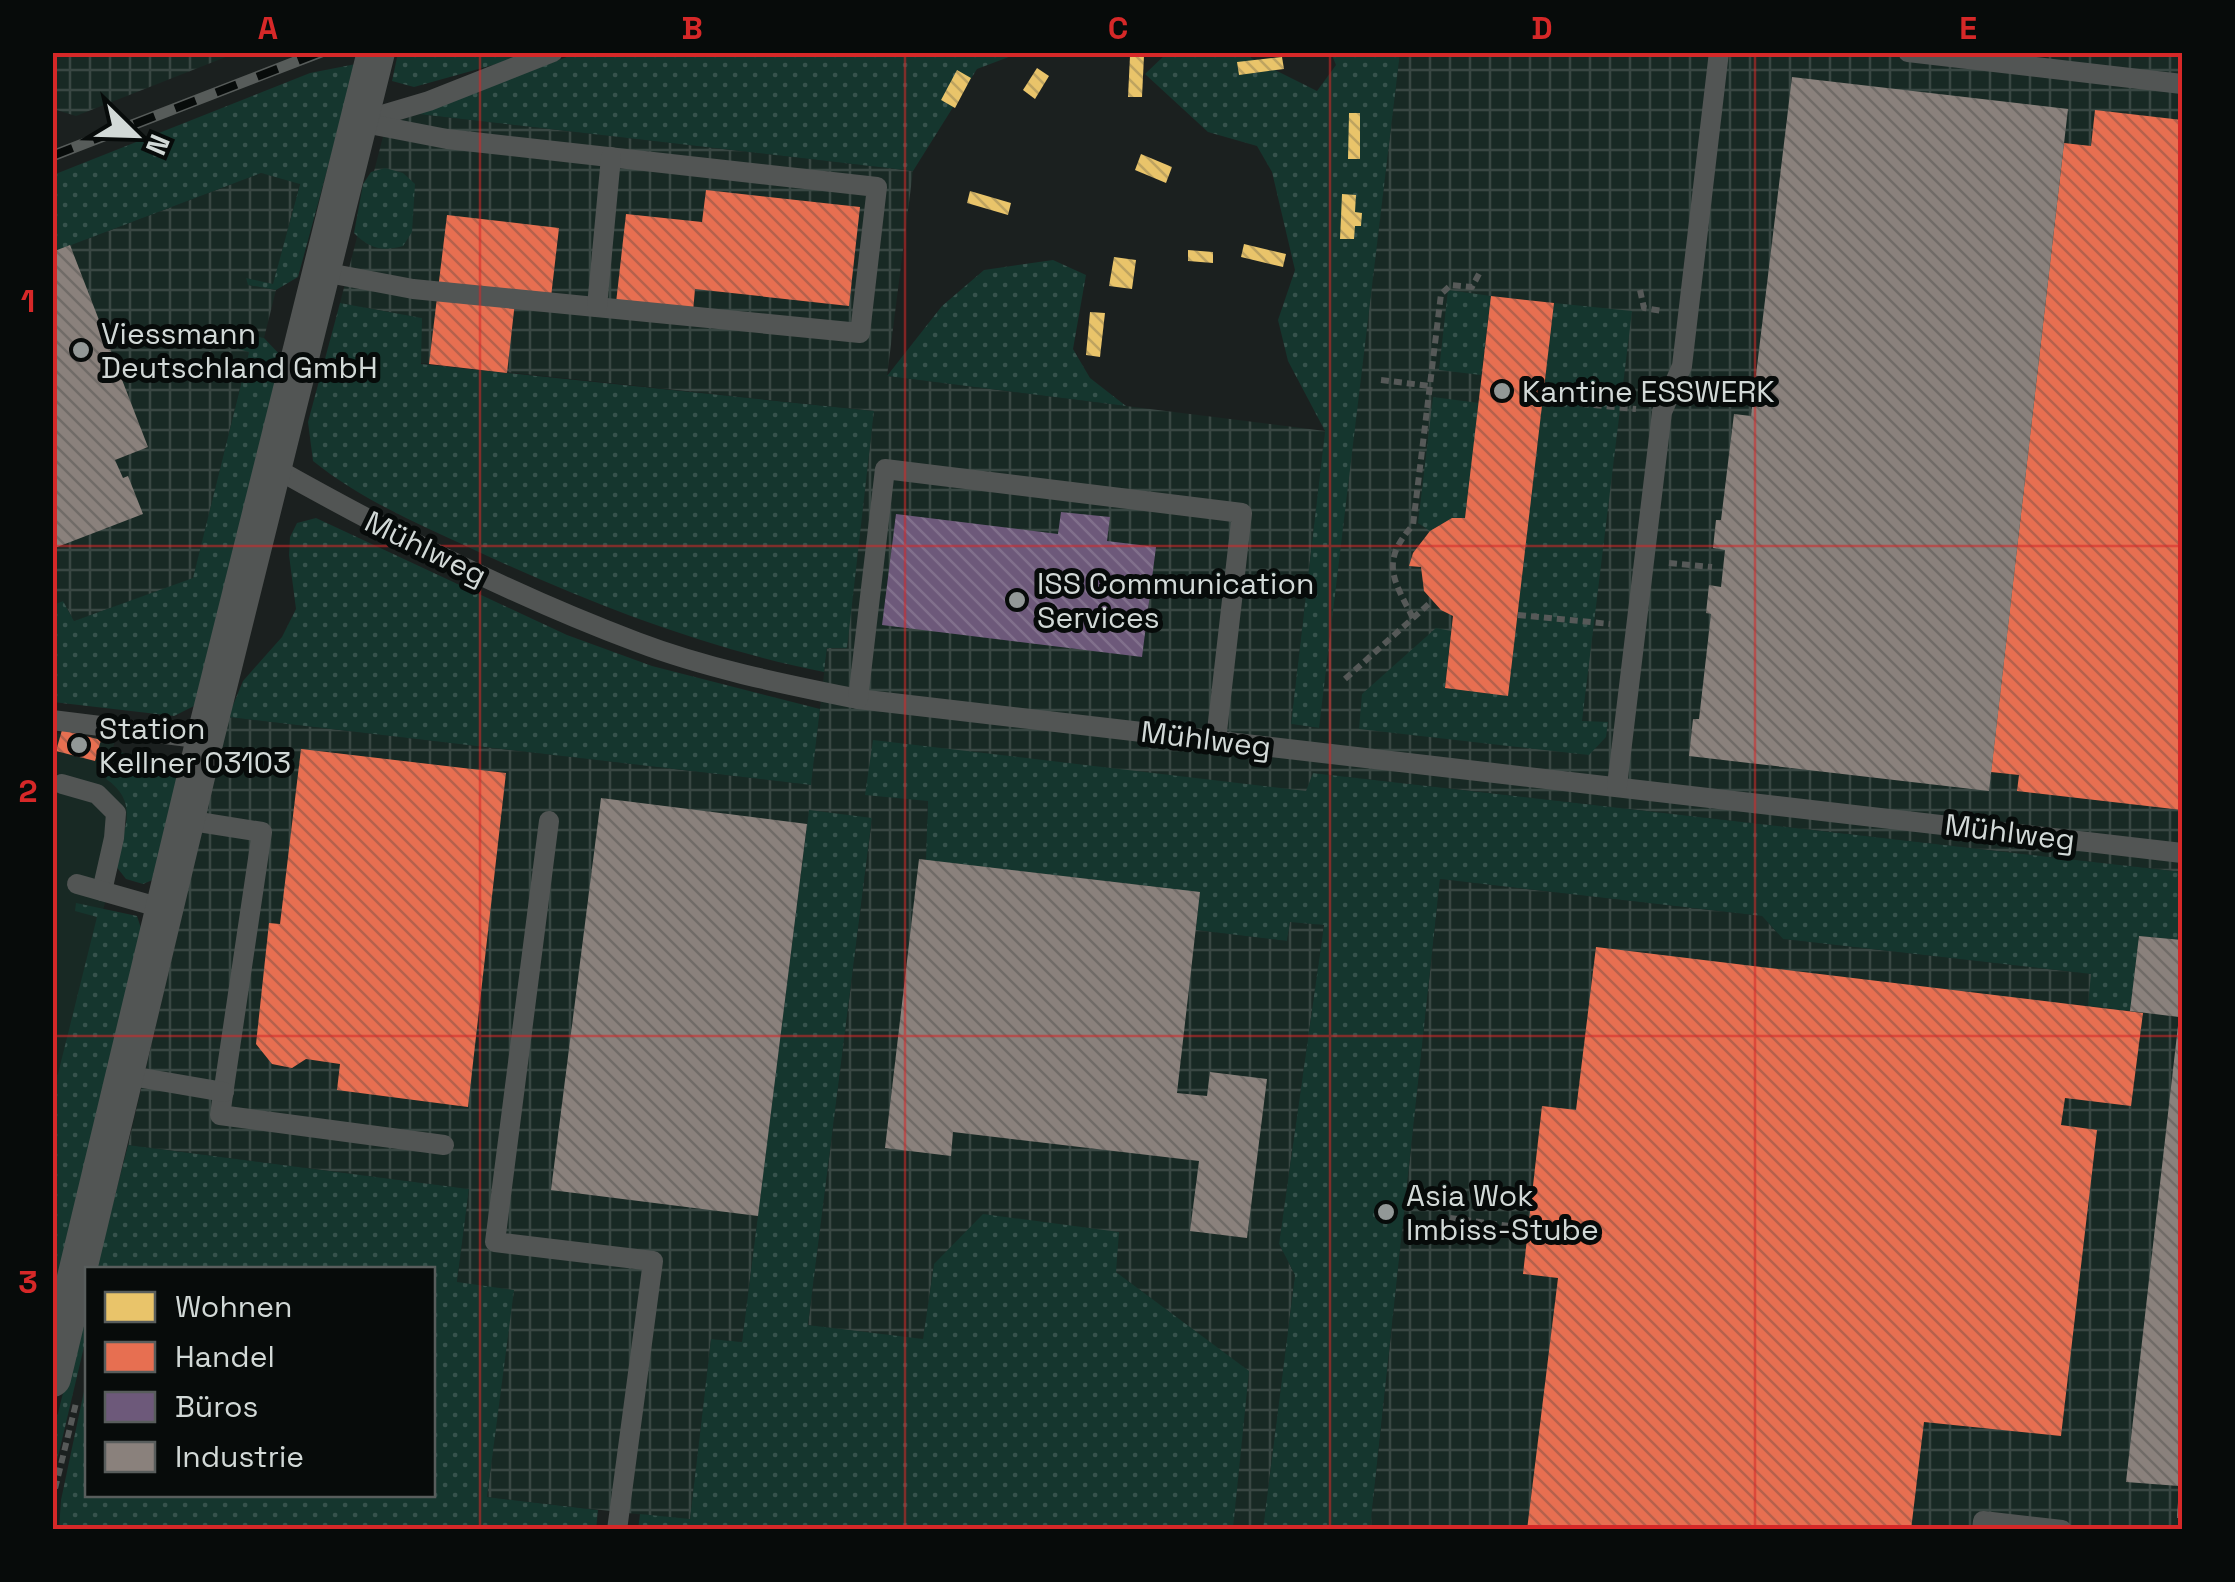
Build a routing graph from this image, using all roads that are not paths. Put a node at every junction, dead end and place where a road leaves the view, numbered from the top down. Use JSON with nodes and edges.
{"nodes":[{"id":1,"x":376,"y":52,"type":"edge"},
{"id":2,"x":553,"y":52,"type":"edge"},
{"id":3,"x":1719,"y":52,"type":"edge"},
{"id":4,"x":1908,"y":52,"type":"edge"},
{"id":5,"x":2182,"y":84,"type":"edge"},
{"id":6,"x":359,"y":122,"type":"junction"},
{"id":7,"x":612,"y":157,"type":"junction"},
{"id":8,"x":323,"y":272,"type":"junction"},
{"id":9,"x":596,"y":307,"type":"junction"},
{"id":10,"x":273,"y":467,"type":"junction"},
{"id":11,"x":858,"y":699,"type":"junction"},
{"id":12,"x":52,"y":720,"type":"edge"},
{"id":13,"x":205,"y":739,"type":"junction"},
{"id":14,"x":1216,"y":740,"type":"junction"},
{"id":15,"x":62,"y":784,"type":"dead end"},
{"id":16,"x":1616,"y":786,"type":"junction"},
{"id":17,"x":186,"y":820,"type":"junction"},
{"id":18,"x":549,"y":822,"type":"dead end"},
{"id":19,"x":2182,"y":852,"type":"edge"},
{"id":20,"x":77,"y":884,"type":"dead end"},
{"id":21,"x":102,"y":892,"type":"junction"},
{"id":22,"x":165,"y":908,"type":"junction"},
{"id":23,"x":125,"y":1075,"type":"junction"},
{"id":24,"x":224,"y":1092,"type":"junction"},
{"id":25,"x":444,"y":1144,"type":"dead end"},
{"id":26,"x":57,"y":1340,"type":"edge"},
{"id":27,"x":66,"y":1385,"type":"edge"},
{"id":28,"x":617,"y":1530,"type":"edge"},
{"id":29,"x":1982,"y":1530,"type":"edge"},
{"id":30,"x":2062,"y":1530,"type":"edge"}],
"edges":[{"from":1,"to":6,"type":"street"},
{"from":2,"to":6,"type":"lane"},
{"from":3,"to":16,"type":"lane"},
{"from":4,"to":5,"type":"lane"},
{"from":6,"to":7,"type":"lane"},
{"from":6,"to":8,"type":"street"},
{"from":7,"to":9,"type":"lane"},
{"from":7,"to":9,"type":"lane"},
{"from":8,"to":9,"type":"lane"},
{"from":8,"to":10,"type":"street"},
{"from":10,"to":11,"type":"lane","name":"Mühlweg"},
{"from":10,"to":13,"type":"street"},
{"from":11,"to":14,"type":"lane","name":"Mühlweg"},
{"from":11,"to":14,"type":"lane"},
{"from":12,"to":13,"type":"lane"},
{"from":13,"to":17,"type":"street"},
{"from":14,"to":16,"type":"lane","name":"Mühlweg"},
{"from":15,"to":21,"type":"lane"},
{"from":16,"to":19,"type":"lane","name":"Mühlweg"},
{"from":17,"to":22,"type":"street"},
{"from":17,"to":24,"type":"lane"},
{"from":18,"to":28,"type":"lane"},
{"from":20,"to":21,"type":"lane"},
{"from":21,"to":22,"type":"lane"},
{"from":22,"to":23,"type":"street"},
{"from":23,"to":24,"type":"lane"},
{"from":23,"to":26,"type":"street"},
{"from":24,"to":25,"type":"lane"},
{"from":26,"to":27,"type":"street"},
{"from":29,"to":30,"type":"lane"}]}
